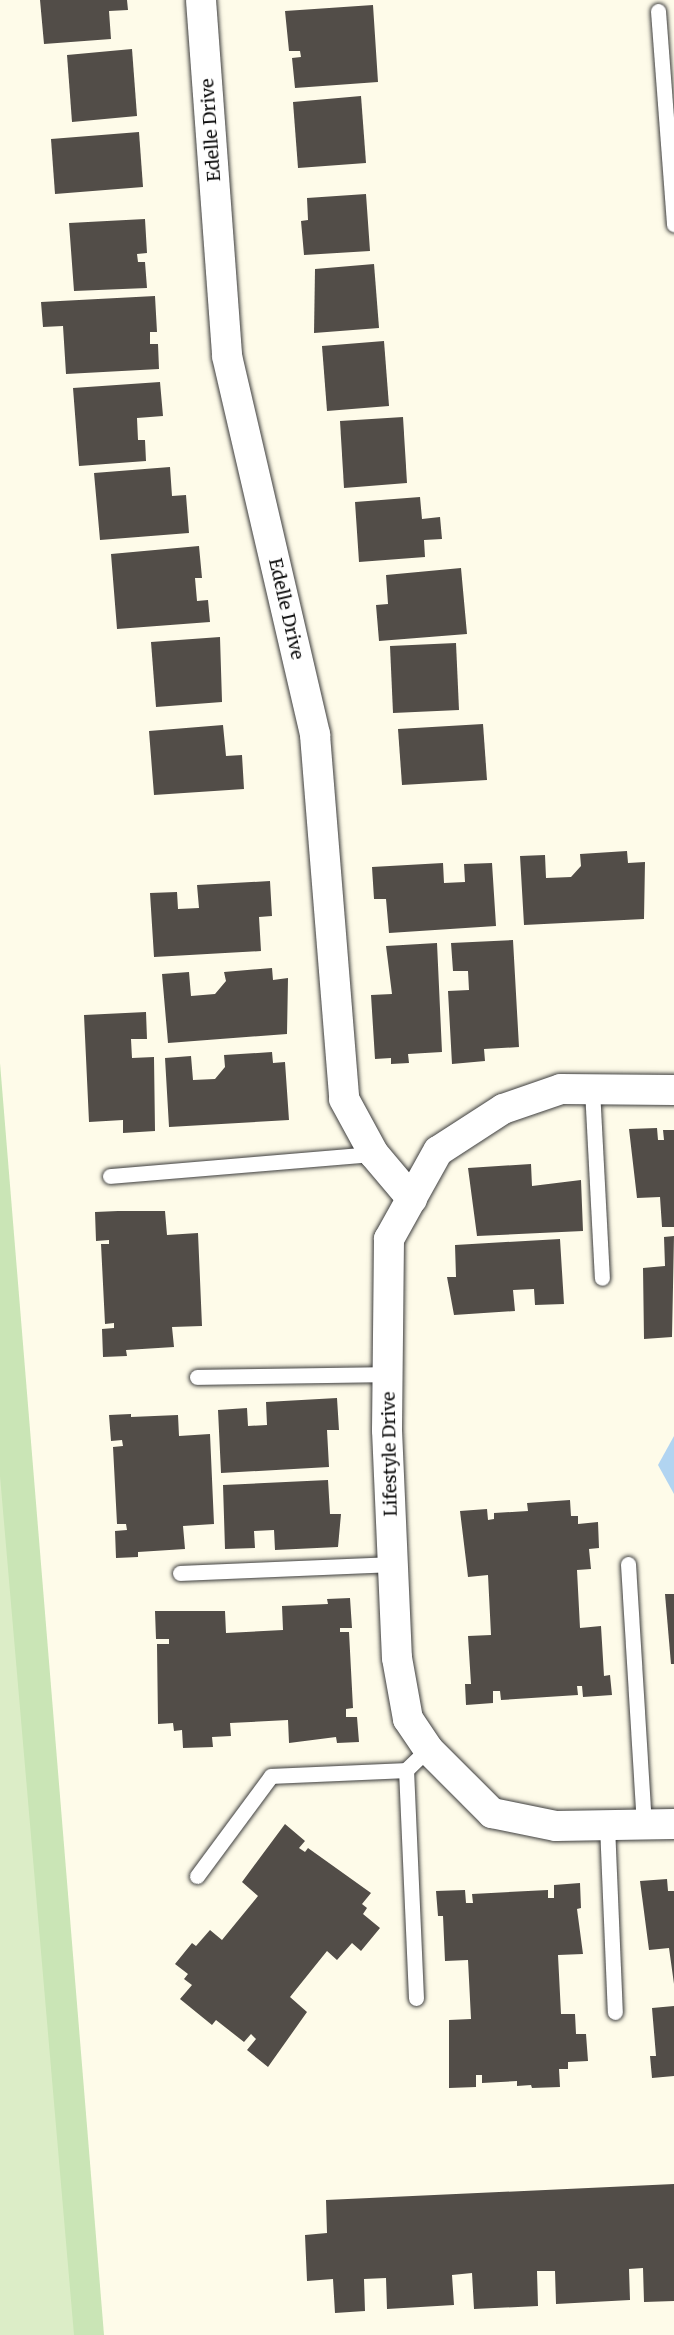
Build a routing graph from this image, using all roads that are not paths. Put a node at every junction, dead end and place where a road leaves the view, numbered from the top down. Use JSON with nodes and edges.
{"nodes":[{"id":1,"x":201,"y":0,"type":"edge"},
{"id":2,"x":658,"y":11,"type":"dead end"},
{"id":3,"x":674,"y":224,"type":"edge"},
{"id":4,"x":592,"y":1089,"type":"junction"},
{"id":5,"x":674,"y":1090,"type":"edge"},
{"id":6,"x":374,"y":1154,"type":"junction"},
{"id":7,"x":110,"y":1176,"type":"dead end"},
{"id":8,"x":411,"y":1199,"type":"junction"},
{"id":9,"x":602,"y":1278,"type":"dead end"},
{"id":10,"x":388,"y":1374,"type":"junction"},
{"id":11,"x":197,"y":1377,"type":"dead end"},
{"id":12,"x":393,"y":1564,"type":"junction"},
{"id":13,"x":628,"y":1564,"type":"dead end"},
{"id":14,"x":180,"y":1573,"type":"dead end"},
{"id":15,"x":428,"y":1749,"type":"junction"},
{"id":16,"x":406,"y":1770,"type":"junction"},
{"id":17,"x":644,"y":1824,"type":"junction"},
{"id":18,"x":674,"y":1824,"type":"edge"},
{"id":19,"x":607,"y":1825,"type":"junction"},
{"id":20,"x":197,"y":1876,"type":"dead end"},
{"id":21,"x":416,"y":1998,"type":"dead end"},
{"id":22,"x":615,"y":2012,"type":"dead end"}],
"edges":[{"from":1,"to":6,"type":"street","name":"Edelle Drive"},
{"from":2,"to":3,"type":"lane"},
{"from":4,"to":5,"type":"street","name":"Lifestyle Drive"},
{"from":4,"to":8,"type":"street","name":"Lifestyle Drive"},
{"from":4,"to":9,"type":"lane"},
{"from":6,"to":7,"type":"lane"},
{"from":6,"to":8,"type":"street","name":"Edelle Drive"},
{"from":8,"to":10,"type":"street","name":"Lifestyle Drive"},
{"from":10,"to":11,"type":"lane"},
{"from":10,"to":12,"type":"street","name":"Lifestyle Drive"},
{"from":12,"to":14,"type":"lane"},
{"from":12,"to":15,"type":"street","name":"Lifestyle Drive"},
{"from":13,"to":17,"type":"lane"},
{"from":15,"to":16,"type":"lane"},
{"from":15,"to":19,"type":"street","name":"Lifestyle Drive"},
{"from":16,"to":20,"type":"lane"},
{"from":16,"to":21,"type":"lane"},
{"from":17,"to":18,"type":"street"},
{"from":17,"to":19,"type":"street"},
{"from":19,"to":22,"type":"lane"}]}
